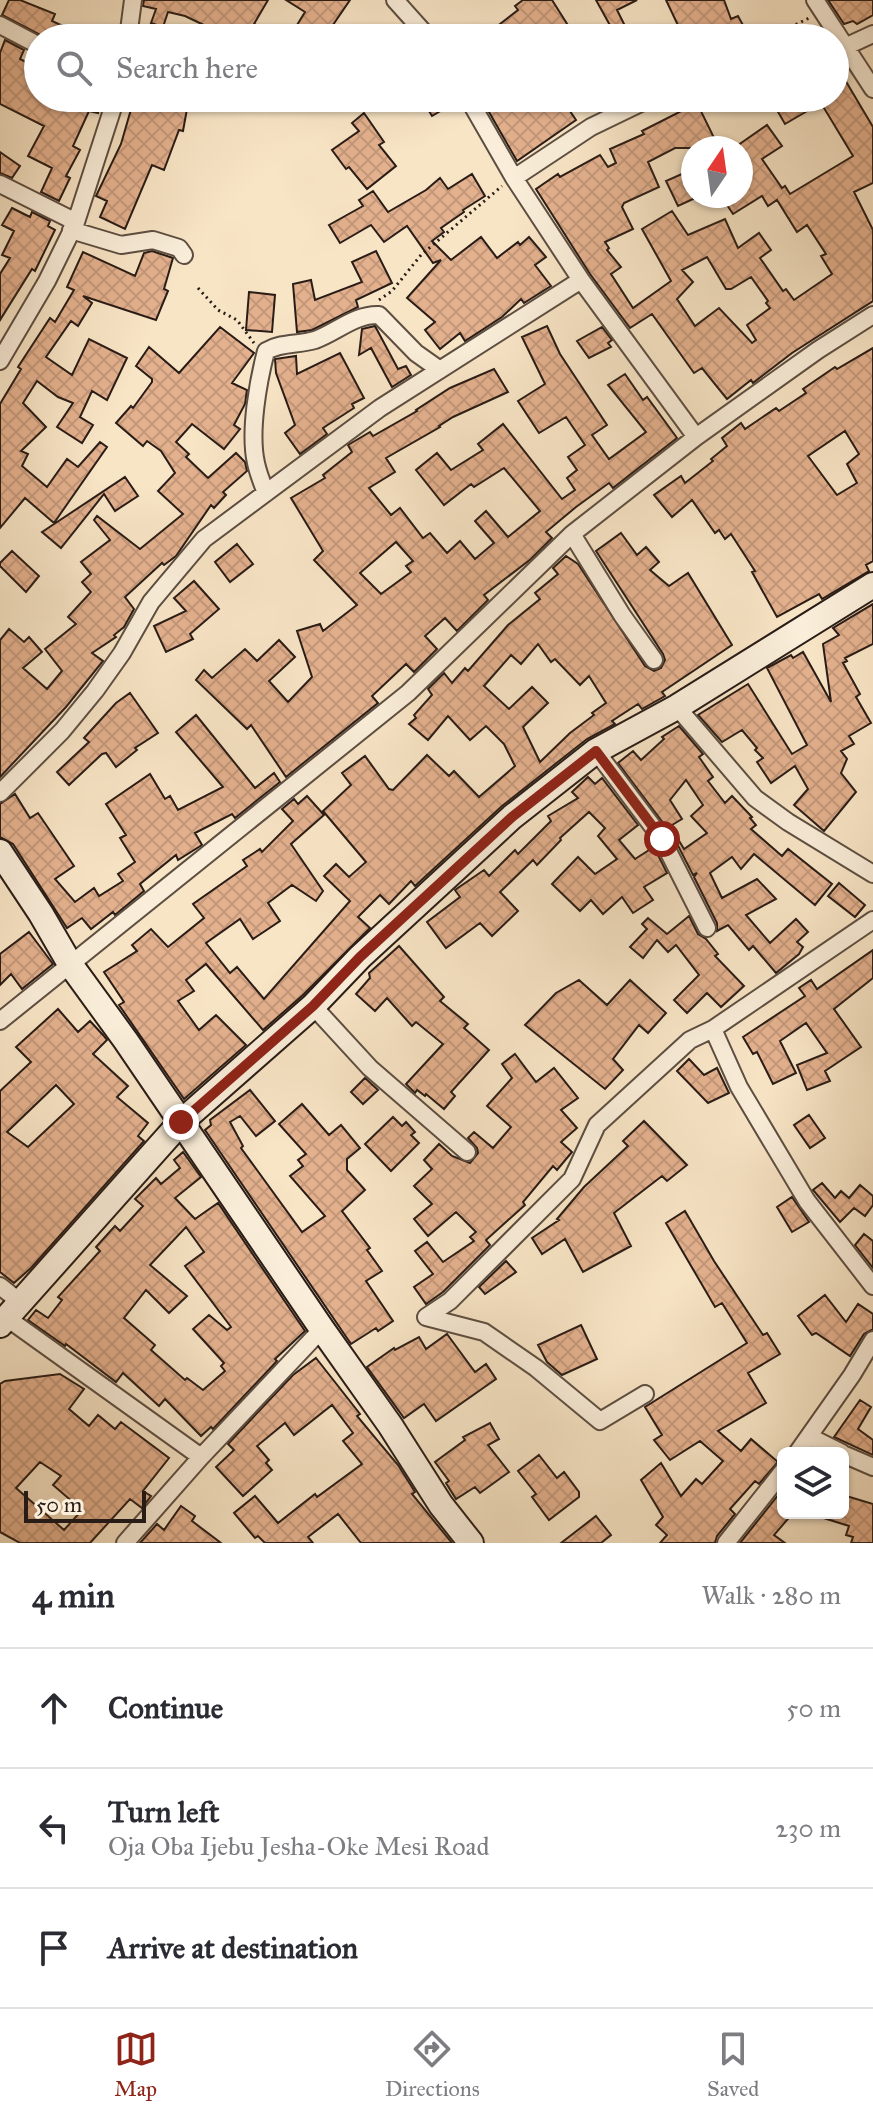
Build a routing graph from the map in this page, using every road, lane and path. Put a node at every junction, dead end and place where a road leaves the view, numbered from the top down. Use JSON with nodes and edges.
{"nodes":[{"id":1,"x":133,"y":0,"type":"edge"},
{"id":2,"x":395,"y":0,"type":"edge"},
{"id":3,"x":819,"y":6,"type":"edge"},
{"id":4,"x":130,"y":24,"type":"edge"},
{"id":5,"x":416,"y":24,"type":"edge"},
{"id":6,"x":791,"y":24,"type":"edge"},
{"id":7,"x":832,"y":24,"type":"edge"},
{"id":8,"x":0,"y":25,"type":"edge"},
{"id":9,"x":873,"y":34,"type":"edge"},
{"id":10,"x":24,"y":38,"type":"edge"},
{"id":11,"x":849,"y":45,"type":"edge"},
{"id":12,"x":849,"y":49,"type":"edge"},
{"id":13,"x":873,"y":89,"type":"edge"},
{"id":14,"x":111,"y":112,"type":"edge"},
{"id":15,"x":476,"y":112,"type":"edge"},
{"id":16,"x":622,"y":112,"type":"edge"},
{"id":17,"x":514,"y":178,"type":"junction"},
{"id":18,"x":0,"y":184,"type":"edge"},
{"id":19,"x":74,"y":226,"type":"junction"},
{"id":20,"x":184,"y":255,"type":"dead end"},
{"id":21,"x":581,"y":280,"type":"junction"},
{"id":22,"x":198,"y":288,"type":"dead end"},
{"id":23,"x":366,"y":314,"type":"junction"},
{"id":24,"x":873,"y":315,"type":"edge"},
{"id":25,"x":266,"y":351,"type":"junction"},
{"id":26,"x":0,"y":361,"type":"edge"},
{"id":27,"x":440,"y":370,"type":"junction"},
{"id":28,"x":696,"y":437,"type":"junction"},
{"id":29,"x":266,"y":493,"type":"junction"},
{"id":30,"x":572,"y":534,"type":"junction"},
{"id":31,"x":873,"y":585,"type":"edge"},
{"id":32,"x":654,"y":660,"type":"dead end"},
{"id":33,"x":677,"y":707,"type":"junction"},
{"id":34,"x":596,"y":751,"type":"junction"},
{"id":35,"x":0,"y":793,"type":"edge"},
{"id":36,"x":0,"y":852,"type":"edge"},
{"id":37,"x":873,"y":874,"type":"edge"},
{"id":38,"x":873,"y":920,"type":"edge"},
{"id":39,"x":707,"y":928,"type":"dead end"},
{"id":40,"x":70,"y":964,"type":"junction"},
{"id":41,"x":313,"y":1006,"type":"junction"},
{"id":42,"x":0,"y":1021,"type":"edge"},
{"id":43,"x":713,"y":1029,"type":"junction"},
{"id":44,"x":181,"y":1122,"type":"junction"},
{"id":45,"x":467,"y":1152,"type":"dead end"},
{"id":46,"x":0,"y":1286,"type":"edge"},
{"id":47,"x":873,"y":1286,"type":"edge"},
{"id":48,"x":9,"y":1315,"type":"edge"},
{"id":49,"x":322,"y":1329,"type":"junction"},
{"id":50,"x":873,"y":1340,"type":"edge"},
{"id":51,"x":645,"y":1394,"type":"dead end"},
{"id":52,"x":810,"y":1437,"type":"junction"},
{"id":53,"x":802,"y":1447,"type":"edge"},
{"id":54,"x":830,"y":1447,"type":"edge"},
{"id":55,"x":849,"y":1456,"type":"edge"},
{"id":56,"x":201,"y":1457,"type":"junction"},
{"id":57,"x":873,"y":1467,"type":"edge"},
{"id":58,"x":777,"y":1479,"type":"edge"},
{"id":59,"x":125,"y":1543,"type":"edge"},
{"id":60,"x":471,"y":1543,"type":"edge"},
{"id":61,"x":726,"y":1543,"type":"edge"}],
"edges":[{"from":1,"to":4,"type":"street"},
{"from":2,"to":5,"type":"street"},
{"from":3,"to":6,"type":"path"},
{"from":3,"to":7,"type":"street"},
{"from":8,"to":10,"type":"street"},
{"from":9,"to":11,"type":"street"},
{"from":12,"to":13,"type":"street"},
{"from":14,"to":19,"type":"street"},
{"from":15,"to":17,"type":"street"},
{"from":16,"to":17,"type":"street"},
{"from":17,"to":21,"type":"street"},
{"from":17,"to":23,"type":"path"},
{"from":18,"to":19,"type":"street"},
{"from":19,"to":20,"type":"street"},
{"from":19,"to":26,"type":"street"},
{"from":21,"to":27,"type":"street"},
{"from":21,"to":28,"type":"street"},
{"from":22,"to":25,"type":"path"},
{"from":23,"to":25,"type":"street"},
{"from":23,"to":27,"type":"street"},
{"from":24,"to":28,"type":"street"},
{"from":25,"to":29,"type":"street"},
{"from":27,"to":29,"type":"street"},
{"from":28,"to":30,"type":"street"},
{"from":29,"to":35,"type":"street"},
{"from":30,"to":32,"type":"street"},
{"from":30,"to":40,"type":"street"},
{"from":31,"to":33,"type":"main road"},
{"from":33,"to":34,"type":"main road"},
{"from":33,"to":37,"type":"street"},
{"from":34,"to":39,"type":"street"},
{"from":34,"to":41,"type":"main road"},
{"from":36,"to":40,"type":"main road"},
{"from":38,"to":43,"type":"street"},
{"from":40,"to":42,"type":"street"},
{"from":40,"to":44,"type":"main road"},
{"from":41,"to":44,"type":"main road"},
{"from":41,"to":45,"type":"street"},
{"from":43,"to":47,"type":"street"},
{"from":43,"to":51,"type":"street"},
{"from":44,"to":48,"type":"main road"},
{"from":44,"to":49,"type":"main road"},
{"from":46,"to":48,"type":"street"},
{"from":48,"to":56,"type":"street"},
{"from":49,"to":56,"type":"street"},
{"from":49,"to":60,"type":"main road"},
{"from":50,"to":52,"type":"street"},
{"from":52,"to":53,"type":"street"},
{"from":52,"to":54,"type":"street"},
{"from":55,"to":57,"type":"street"},
{"from":56,"to":59,"type":"street"},
{"from":58,"to":61,"type":"street"}]}
